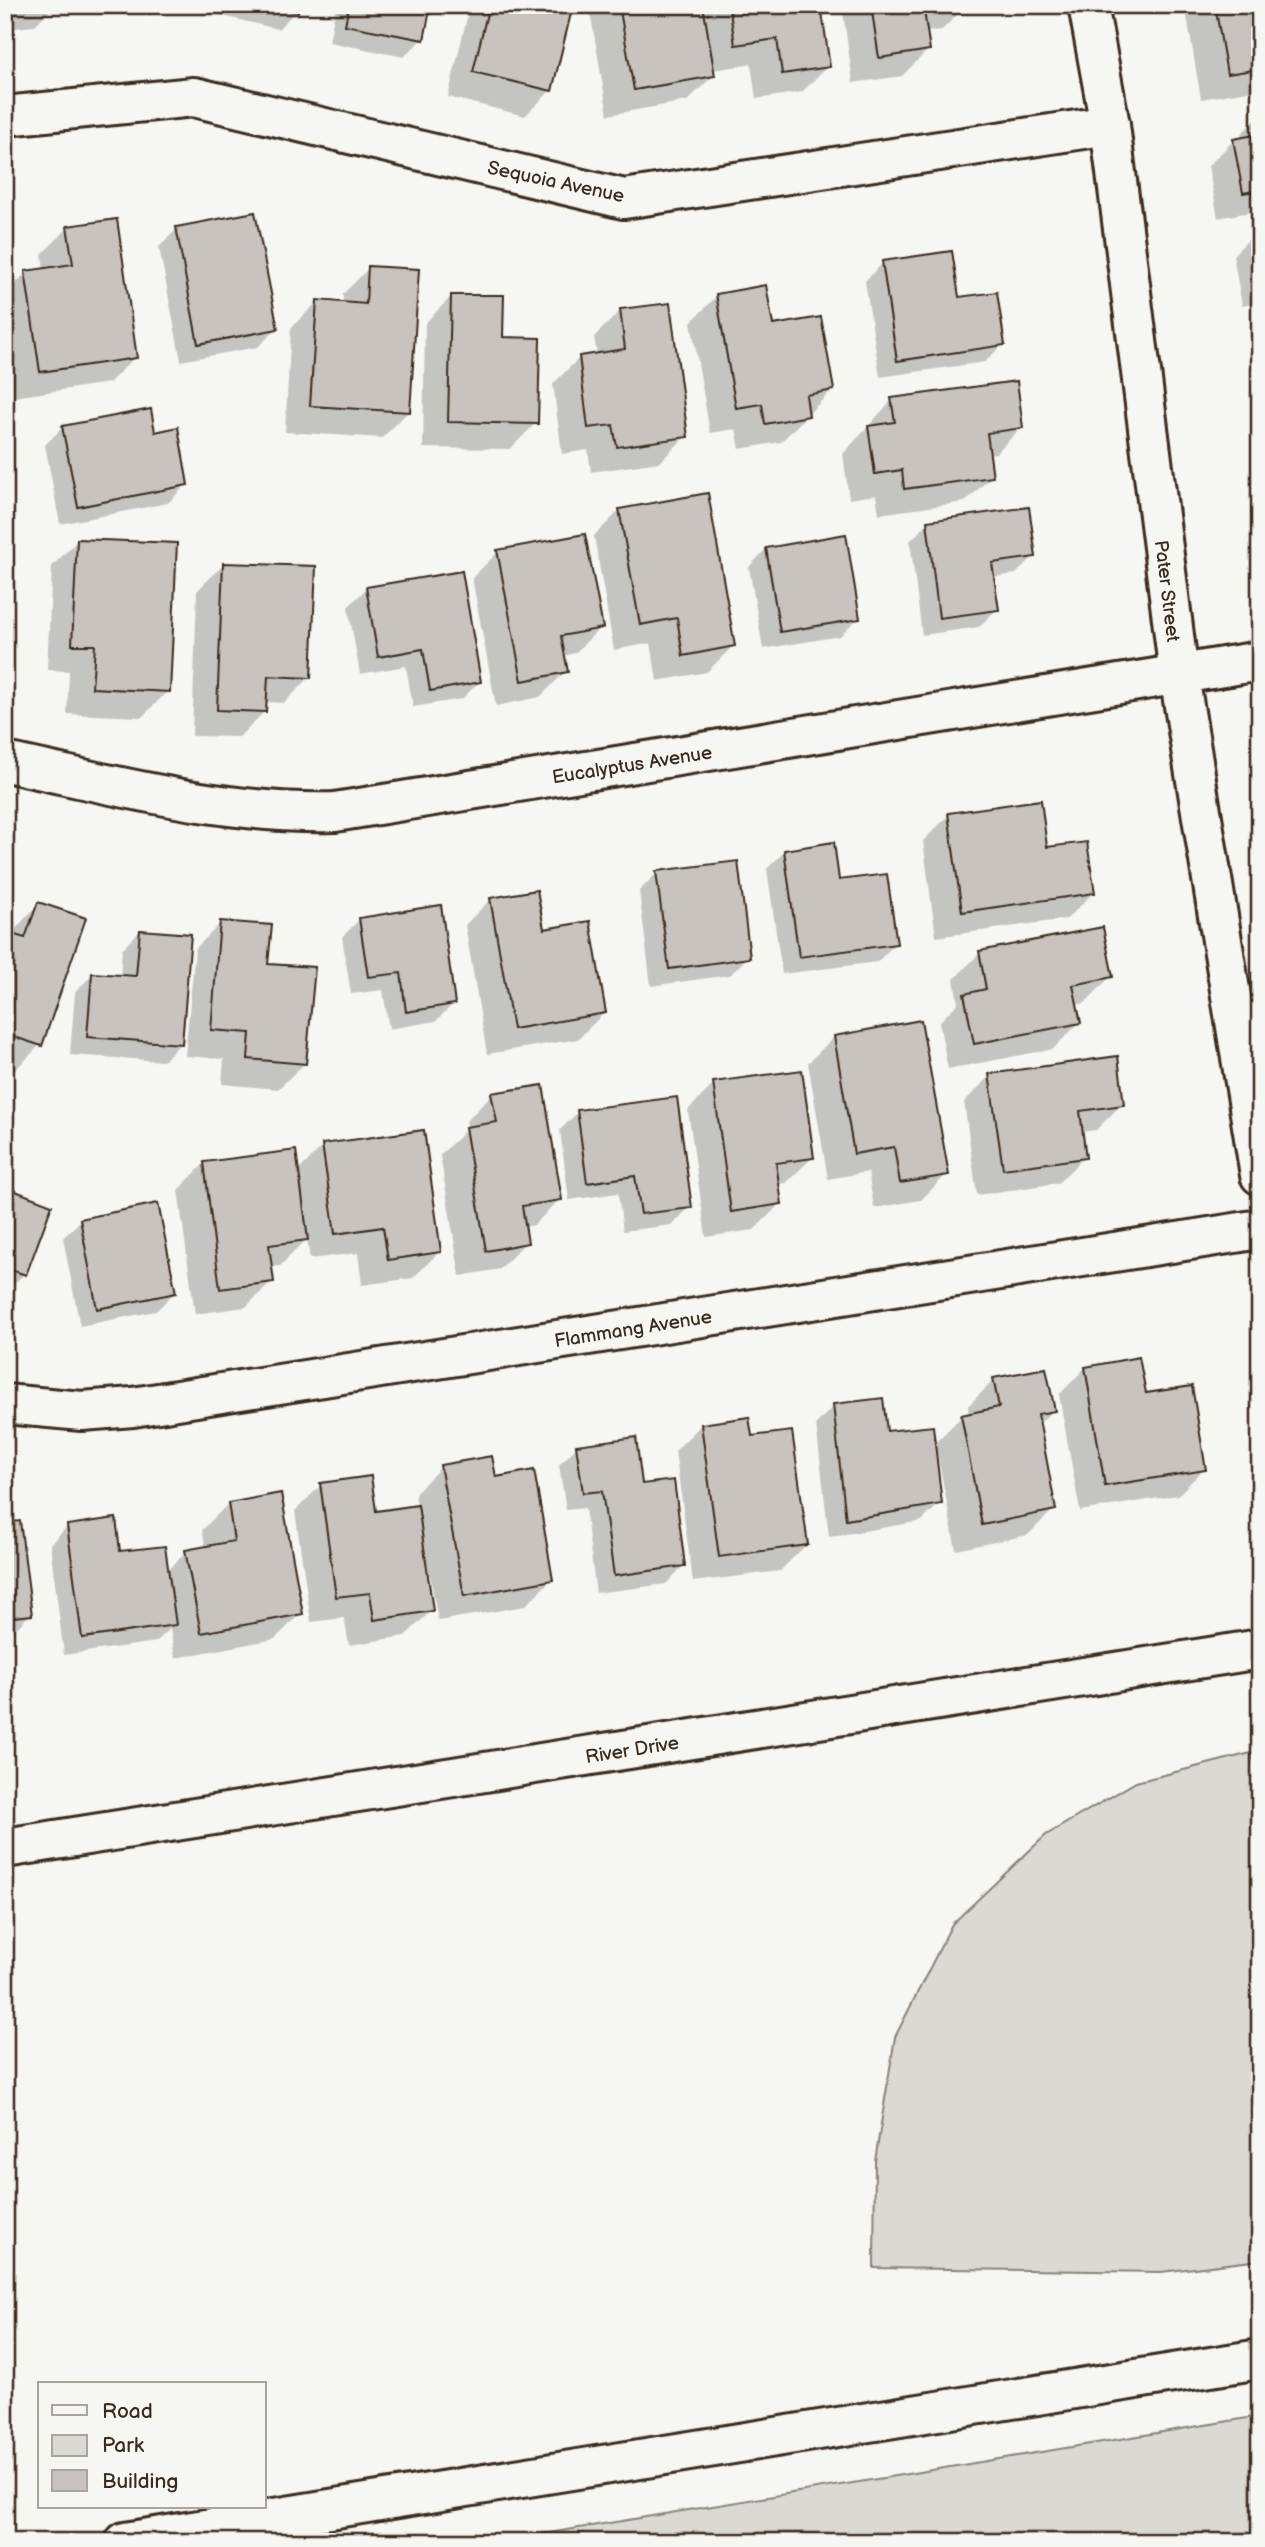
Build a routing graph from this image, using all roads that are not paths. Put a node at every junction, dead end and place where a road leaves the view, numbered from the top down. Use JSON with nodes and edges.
{"nodes":[{"id":1,"x":1088,"y":5,"type":"edge"},
{"id":2,"x":5,"y":116,"type":"edge"},
{"id":3,"x":1110,"y":125,"type":"junction"},
{"id":4,"x":1260,"y":661,"type":"edge"},
{"id":5,"x":1179,"y":675,"type":"junction"},
{"id":6,"x":5,"y":762,"type":"edge"},
{"id":7,"x":1260,"y":1175,"type":"edge"},
{"id":8,"x":1260,"y":1229,"type":"edge"},
{"id":9,"x":5,"y":1404,"type":"edge"},
{"id":10,"x":1260,"y":1650,"type":"edge"},
{"id":11,"x":5,"y":1848,"type":"edge"},
{"id":12,"x":1260,"y":2359,"type":"edge"},
{"id":13,"x":125,"y":2542,"type":"edge"}],
"edges":[{"from":1,"to":3,"type":"street","name":"Pater Street"},
{"from":2,"to":3,"type":"street","name":"Sequoia Avenue"},
{"from":3,"to":5,"type":"street","name":"Pater Street"},
{"from":4,"to":5,"type":"street","name":"Eucalyptus Avenue"},
{"from":5,"to":6,"type":"street","name":"Eucalyptus Avenue"},
{"from":5,"to":7,"type":"street","name":"Pater Street"},
{"from":8,"to":9,"type":"street","name":"Flammang Avenue"},
{"from":10,"to":11,"type":"street","name":"River Drive"},
{"from":12,"to":13,"type":"street"}]}
